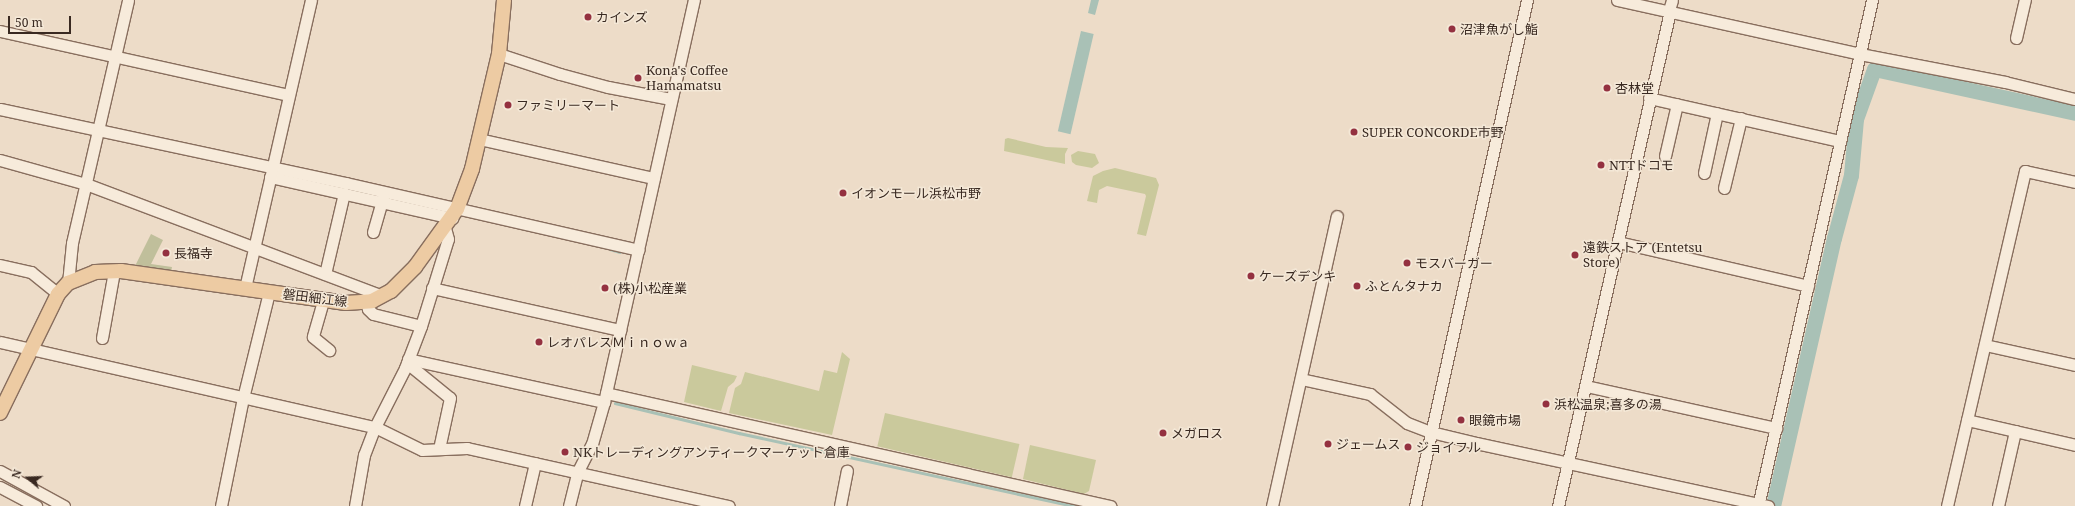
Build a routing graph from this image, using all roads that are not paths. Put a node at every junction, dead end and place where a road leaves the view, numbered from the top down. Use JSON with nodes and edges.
{"nodes":[{"id":1,"x":128,"y":0,"type":"edge"},
{"id":2,"x":311,"y":0,"type":"edge"},
{"id":3,"x":504,"y":0,"type":"edge"},
{"id":4,"x":694,"y":0,"type":"edge"},
{"id":5,"x":1527,"y":0,"type":"edge"},
{"id":6,"x":1616,"y":0,"type":"edge"},
{"id":7,"x":1872,"y":0,"type":"edge"},
{"id":8,"x":2025,"y":0,"type":"edge"},
{"id":9,"x":1669,"y":12,"type":"edge"},
{"id":10,"x":0,"y":31,"type":"edge"},
{"id":11,"x":2016,"y":38,"type":"dead end"},
{"id":12,"x":499,"y":54,"type":"junction"},
{"id":13,"x":1860,"y":54,"type":"junction"},
{"id":14,"x":115,"y":58,"type":"junction"},
{"id":15,"x":288,"y":95,"type":"junction"},
{"id":16,"x":1649,"y":98,"type":"junction"},
{"id":17,"x":671,"y":99,"type":"junction"},
{"id":18,"x":2075,"y":99,"type":"edge"},
{"id":19,"x":1677,"y":104,"type":"junction"},
{"id":20,"x":0,"y":109,"type":"edge"},
{"id":21,"x":1717,"y":113,"type":"junction"},
{"id":22,"x":1741,"y":118,"type":"junction"},
{"id":23,"x":98,"y":130,"type":"junction"},
{"id":24,"x":479,"y":139,"type":"junction"},
{"id":25,"x":1840,"y":141,"type":"junction"},
{"id":26,"x":1665,"y":156,"type":"dead end"},
{"id":27,"x":0,"y":160,"type":"edge"},
{"id":28,"x":271,"y":172,"type":"junction"},
{"id":29,"x":1704,"y":173,"type":"dead end"},
{"id":30,"x":654,"y":178,"type":"junction"},
{"id":31,"x":2075,"y":182,"type":"edge"},
{"id":32,"x":86,"y":184,"type":"junction"},
{"id":33,"x":1724,"y":188,"type":"dead end"},
{"id":34,"x":344,"y":193,"type":"junction"},
{"id":35,"x":382,"y":197,"type":"junction"},
{"id":36,"x":1337,"y":216,"type":"dead end"},
{"id":37,"x":451,"y":218,"type":"junction"},
{"id":38,"x":373,"y":232,"type":"dead end"},
{"id":39,"x":1618,"y":242,"type":"junction"},
{"id":40,"x":253,"y":248,"type":"junction"},
{"id":41,"x":638,"y":250,"type":"junction"},
{"id":42,"x":0,"y":265,"type":"edge"},
{"id":43,"x":114,"y":271,"type":"junction"},
{"id":44,"x":324,"y":274,"type":"junction"},
{"id":45,"x":68,"y":283,"type":"junction"},
{"id":46,"x":1808,"y":286,"type":"junction"},
{"id":47,"x":245,"y":288,"type":"junction"},
{"id":48,"x":432,"y":288,"type":"junction"},
{"id":49,"x":269,"y":292,"type":"junction"},
{"id":50,"x":58,"y":294,"type":"junction"},
{"id":51,"x":382,"y":296,"type":"junction"},
{"id":52,"x":323,"y":301,"type":"junction"},
{"id":53,"x":366,"y":302,"type":"junction"},
{"id":54,"x":421,"y":326,"type":"junction"},
{"id":55,"x":620,"y":330,"type":"junction"},
{"id":56,"x":102,"y":338,"type":"dead end"},
{"id":57,"x":0,"y":342,"type":"edge"},
{"id":58,"x":1985,"y":345,"type":"junction"},
{"id":59,"x":30,"y":349,"type":"junction"},
{"id":60,"x":329,"y":350,"type":"dead end"},
{"id":61,"x":408,"y":361,"type":"junction"},
{"id":62,"x":2075,"y":365,"type":"edge"},
{"id":63,"x":1301,"y":379,"type":"junction"},
{"id":64,"x":1586,"y":386,"type":"junction"},
{"id":65,"x":243,"y":398,"type":"junction"},
{"id":66,"x":605,"y":398,"type":"junction"},
{"id":67,"x":0,"y":413,"type":"edge"},
{"id":68,"x":1967,"y":420,"type":"junction"},
{"id":69,"x":375,"y":427,"type":"junction"},
{"id":70,"x":1776,"y":428,"type":"junction"},
{"id":71,"x":2015,"y":431,"type":"junction"},
{"id":72,"x":1431,"y":432,"type":"junction"},
{"id":73,"x":2075,"y":446,"type":"edge"},
{"id":74,"x":439,"y":449,"type":"junction"},
{"id":75,"x":1568,"y":462,"type":"junction"},
{"id":76,"x":535,"y":463,"type":"junction"},
{"id":77,"x":0,"y":471,"type":"edge"},
{"id":78,"x":578,"y":471,"type":"junction"},
{"id":79,"x":847,"y":472,"type":"dead end"},
{"id":80,"x":0,"y":487,"type":"edge"},
{"id":81,"x":1762,"y":505,"type":"edge"},
{"id":82,"x":36,"y":506,"type":"edge"},
{"id":83,"x":64,"y":506,"type":"edge"},
{"id":84,"x":221,"y":506,"type":"edge"},
{"id":85,"x":355,"y":506,"type":"edge"},
{"id":86,"x":525,"y":506,"type":"edge"},
{"id":87,"x":569,"y":506,"type":"edge"},
{"id":88,"x":729,"y":506,"type":"edge"},
{"id":89,"x":840,"y":506,"type":"edge"},
{"id":90,"x":1110,"y":506,"type":"edge"},
{"id":91,"x":1272,"y":506,"type":"edge"},
{"id":92,"x":1415,"y":506,"type":"edge"},
{"id":93,"x":1558,"y":506,"type":"edge"},
{"id":94,"x":1948,"y":506,"type":"edge"},
{"id":95,"x":1998,"y":506,"type":"edge"}],
"edges":[{"from":1,"to":14,"type":"street"},
{"from":2,"to":15,"type":"street"},
{"from":3,"to":12,"type":"main road","name":"磐田細江線"},
{"from":4,"to":17,"type":"street"},
{"from":5,"to":72,"type":"street"},
{"from":6,"to":9,"type":"street"},
{"from":7,"to":13,"type":"street"},
{"from":8,"to":11,"type":"street"},
{"from":9,"to":13,"type":"street"},
{"from":9,"to":16,"type":"street"},
{"from":10,"to":14,"type":"street"},
{"from":12,"to":17,"type":"street"},
{"from":12,"to":24,"type":"main road","name":"磐田細江線"},
{"from":13,"to":18,"type":"street"},
{"from":13,"to":25,"type":"street"},
{"from":14,"to":15,"type":"street"},
{"from":14,"to":23,"type":"street"},
{"from":15,"to":28,"type":"street"},
{"from":16,"to":19,"type":"street"},
{"from":16,"to":39,"type":"street"},
{"from":17,"to":30,"type":"street"},
{"from":19,"to":21,"type":"street"},
{"from":19,"to":26,"type":"street"},
{"from":20,"to":23,"type":"street"},
{"from":21,"to":22,"type":"street"},
{"from":21,"to":29,"type":"street"},
{"from":22,"to":25,"type":"street"},
{"from":22,"to":33,"type":"street"},
{"from":23,"to":28,"type":"street"},
{"from":23,"to":32,"type":"street"},
{"from":24,"to":30,"type":"street"},
{"from":24,"to":37,"type":"main road","name":"磐田細江線"},
{"from":25,"to":46,"type":"street"},
{"from":27,"to":32,"type":"street"},
{"from":28,"to":34,"type":"street"},
{"from":28,"to":35,"type":"street"},
{"from":28,"to":40,"type":"street"},
{"from":30,"to":41,"type":"street"},
{"from":31,"to":58,"type":"street"},
{"from":32,"to":40,"type":"street"},
{"from":32,"to":45,"type":"street"},
{"from":34,"to":35,"type":"street"},
{"from":34,"to":44,"type":"street"},
{"from":35,"to":37,"type":"street"},
{"from":35,"to":38,"type":"street"},
{"from":36,"to":63,"type":"street"},
{"from":37,"to":41,"type":"street"},
{"from":37,"to":48,"type":"street"},
{"from":37,"to":51,"type":"main road","name":"磐田細江線"},
{"from":39,"to":46,"type":"street"},
{"from":39,"to":64,"type":"street"},
{"from":40,"to":44,"type":"street"},
{"from":40,"to":47,"type":"street"},
{"from":41,"to":55,"type":"street"},
{"from":42,"to":50,"type":"street"},
{"from":43,"to":45,"type":"main road","name":"磐田細江線"},
{"from":43,"to":47,"type":"main road","name":"磐田細江線"},
{"from":43,"to":56,"type":"street"},
{"from":44,"to":51,"type":"street"},
{"from":45,"to":50,"type":"main road","name":"磐田細江線"},
{"from":46,"to":70,"type":"street"},
{"from":47,"to":49,"type":"main road","name":"磐田細江線"},
{"from":48,"to":54,"type":"street"},
{"from":48,"to":55,"type":"street"},
{"from":49,"to":52,"type":"main road","name":"磐田細江線"},
{"from":49,"to":65,"type":"street"},
{"from":50,"to":59,"type":"main road","name":"磐田細江線"},
{"from":51,"to":53,"type":"main road","name":"磐田細江線"},
{"from":52,"to":53,"type":"main road","name":"磐田細江線"},
{"from":52,"to":60,"type":"street"},
{"from":53,"to":54,"type":"street"},
{"from":54,"to":61,"type":"street"},
{"from":55,"to":66,"type":"street"},
{"from":57,"to":59,"type":"street"},
{"from":58,"to":62,"type":"street"},
{"from":58,"to":68,"type":"street"},
{"from":59,"to":65,"type":"street"},
{"from":59,"to":67,"type":"main road","name":"磐田細江線"},
{"from":61,"to":66,"type":"street"},
{"from":61,"to":69,"type":"street"},
{"from":61,"to":74,"type":"street"},
{"from":63,"to":72,"type":"street"},
{"from":63,"to":91,"type":"street"},
{"from":64,"to":70,"type":"street"},
{"from":64,"to":75,"type":"street"},
{"from":65,"to":69,"type":"street"},
{"from":65,"to":84,"type":"street"},
{"from":66,"to":78,"type":"street"},
{"from":66,"to":90,"type":"street"},
{"from":68,"to":71,"type":"street"},
{"from":68,"to":94,"type":"street"},
{"from":69,"to":74,"type":"street"},
{"from":69,"to":85,"type":"street"},
{"from":70,"to":81,"type":"street"},
{"from":71,"to":73,"type":"street"},
{"from":71,"to":95,"type":"street"},
{"from":72,"to":75,"type":"street"},
{"from":72,"to":92,"type":"street"},
{"from":74,"to":76,"type":"street"},
{"from":75,"to":81,"type":"street"},
{"from":75,"to":93,"type":"street"},
{"from":76,"to":78,"type":"street"},
{"from":76,"to":86,"type":"street"},
{"from":77,"to":83,"type":"street"},
{"from":78,"to":87,"type":"street"},
{"from":78,"to":88,"type":"street"},
{"from":79,"to":89,"type":"street"},
{"from":80,"to":82,"type":"street"}]}
